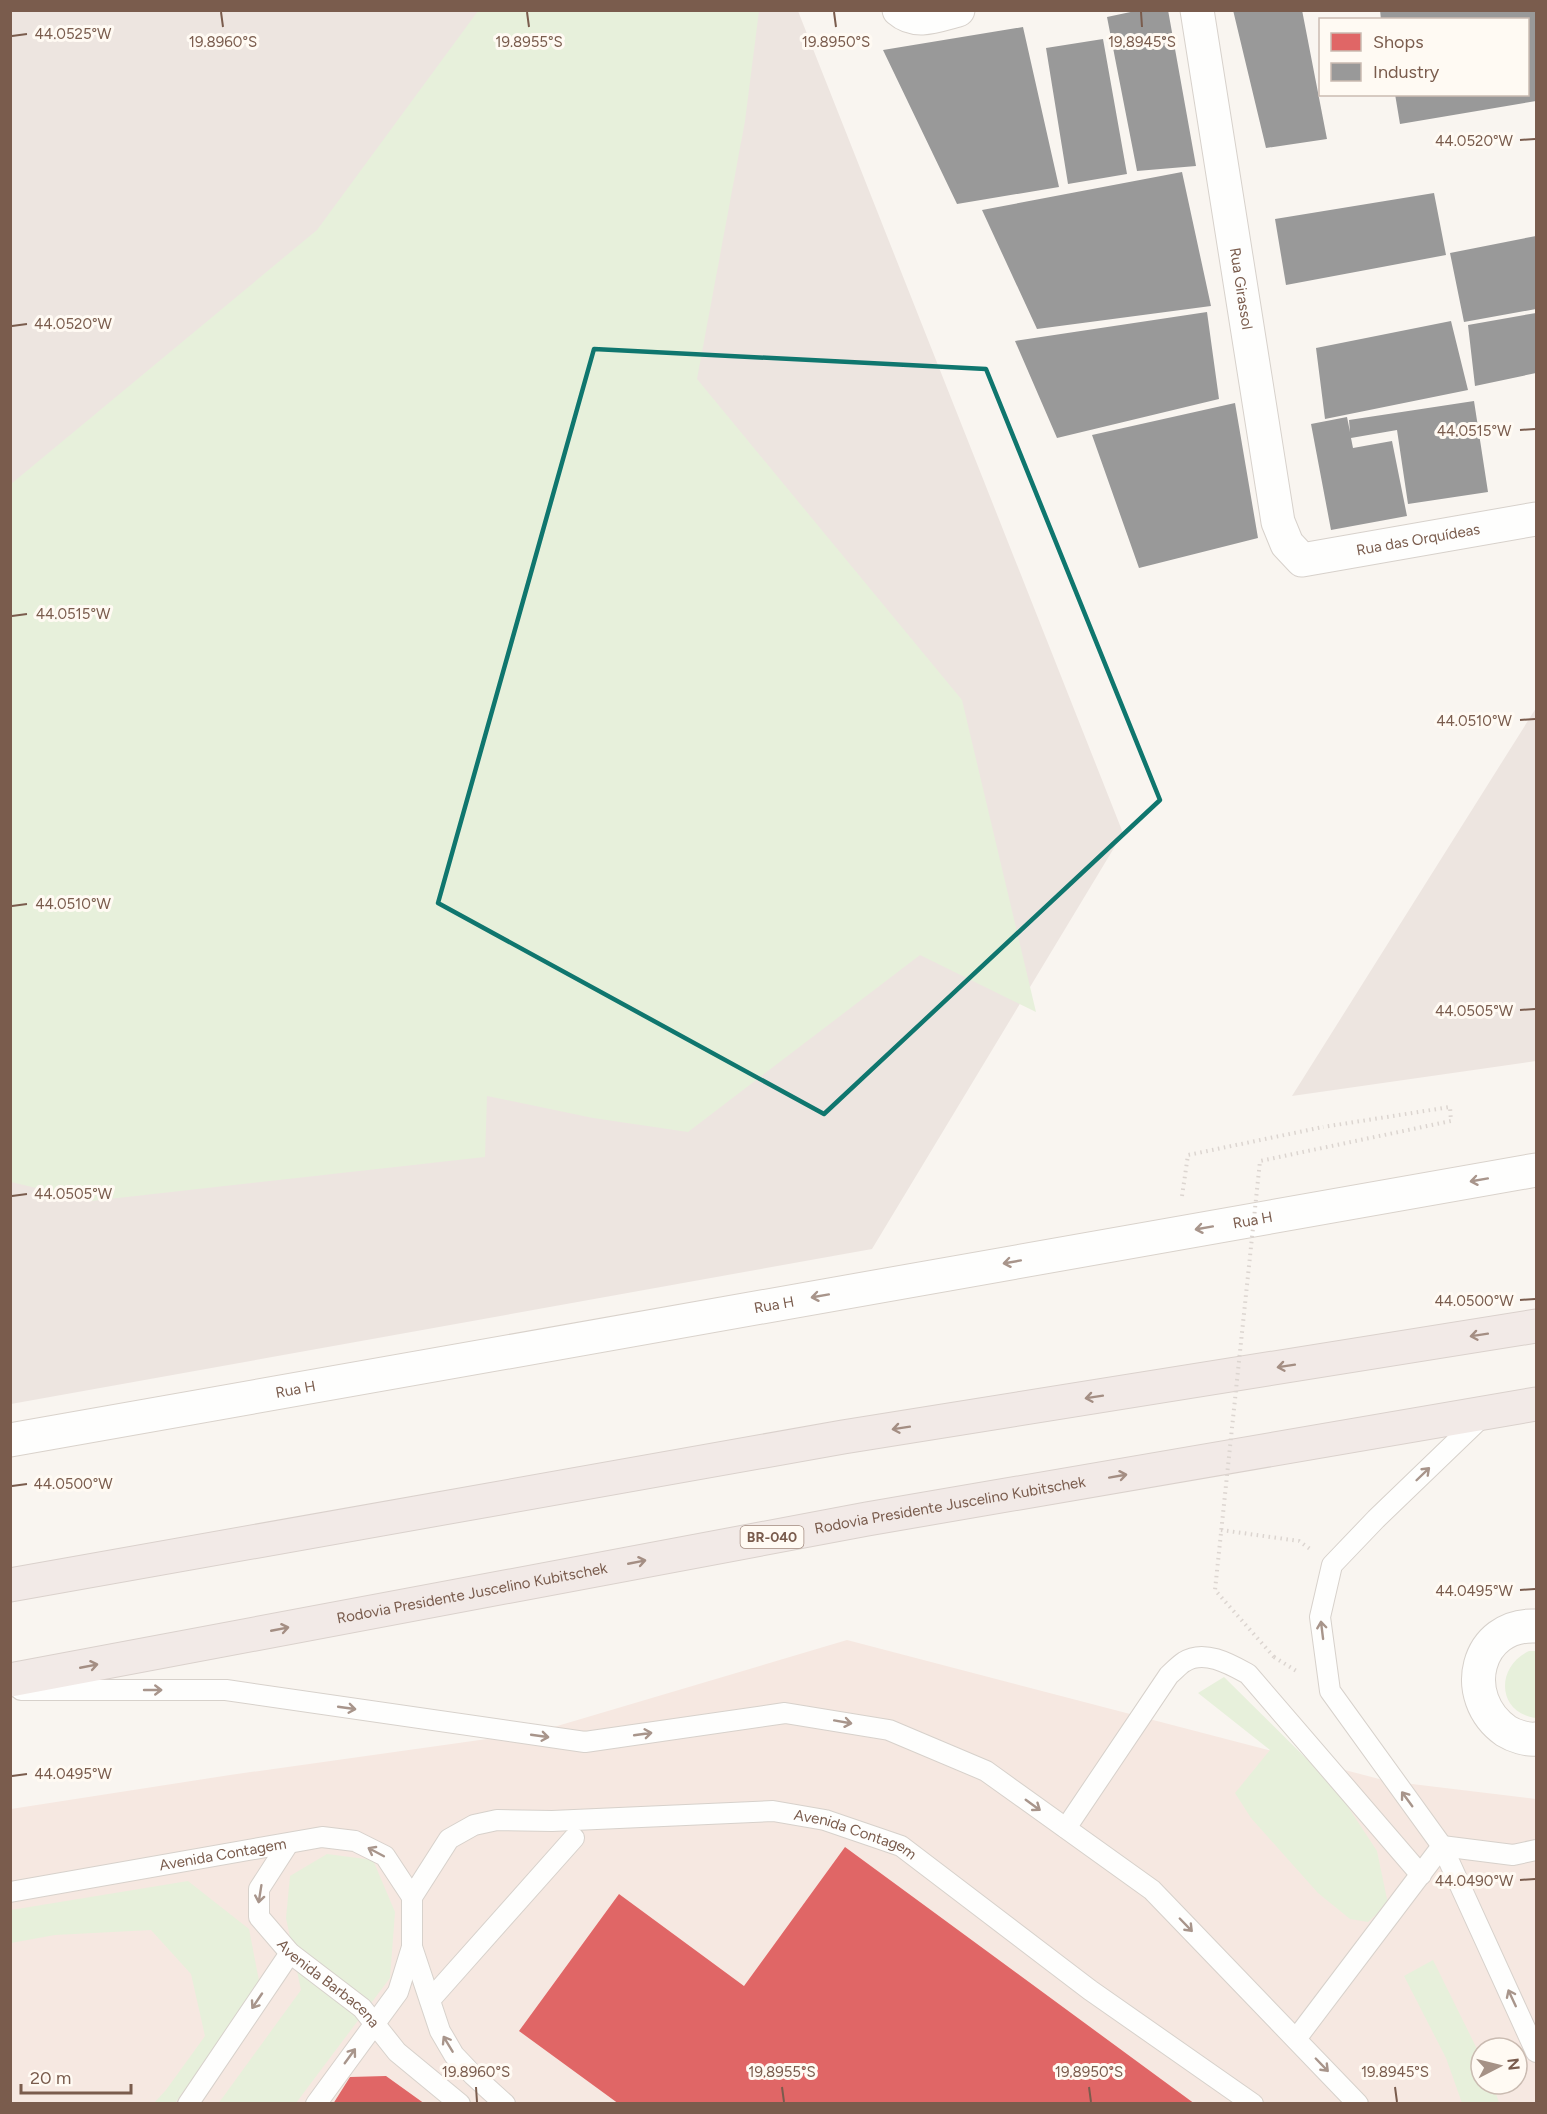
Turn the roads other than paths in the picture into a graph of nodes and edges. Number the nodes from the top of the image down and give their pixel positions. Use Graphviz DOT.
graph roads {
  1 [pos="898,10"];
  2 [pos="958,10"];
  3 [pos="1197,10"];
  4 [pos="1536,519"];
  5 [pos="1302,560"];
  6 [pos="1536,1170"];
  7 [pos="1536,1326"];
  8 [pos="1536,1404"];
  9 [pos="1486,1413"];
  10 [pos="10,1440"];
  11 [pos="10,1585"];
  12 [pos="1536,1626"];
  13 [pos="10,1680"];
  14 [pos="10,1690"];
  15 [pos="1536,1739"];
  16 [pos="1066,1828"];
  17 [pos="574,1838"];
  18 [pos="288,1844"];
  19 [pos="1442,1846"];
  20 [pos="1536,1850"];
  21 [pos="1421,1875"];
  22 [pos="10,1892"];
  23 [pos="412,1897"];
  24 [pos="412,1947"];
  25 [pos="290,1953"];
  26 [pos="430,2000"];
  27 [pos="374,2023"];
  28 [pos="1296,2039"];
  29 [pos="1536,2052"];
  30 [pos="188,2103"];
  31 [pos="316,2103"];
  32 [pos="460,2103"];
  33 [pos="504,2103"];
  34 [pos="1253,2103"];
  35 [pos="1358,2103"];
  1 -- 2 [label="main road"];
  3 -- 5 [label="main road, Rua Girassol"];
  4 -- 5 [label="main road, Rua das Orquídeas"];
  6 -- 10 [label="main road, Rua H, one-way"];
  7 -- 11 [label="highway, one-way"];
  8 -- 9 [label="highway, Rodovia Presidente Juscelino Kubitschek / BR-040"];
  13 -- 9 [label="highway, Rodovia Presidente Juscelino Kubitschek / BR-040, one-way"];
  19 -- 9 [label="lane, one-way"];
  12 -- 15 [label="main road"];
  14 -- 16 [label="lane, one-way"];
  16 -- 21 [label="lane"];
  16 -- 28 [label="lane, one-way"];
  17 -- 26 [label="lane"];
  18 -- 22 [label="lane, Avenida Contagem"];
  23 -- 18 [label="lane, Avenida Contagem, one-way"];
  18 -- 25 [label="lane, Avenida Barbacena, one-way"];
  19 -- 20 [label="lane"];
  19 -- 21 [label="lane"];
  29 -- 19 [label="lane, one-way"];
  21 -- 28 [label="lane"];
  23 -- 24 [label="lane"];
  23 -- 34 [label="lane, Avenida Contagem"];
  24 -- 26 [label="lane"];
  24 -- 27 [label="lane"];
  25 -- 27 [label="lane, Avenida Barbacena"];
  25 -- 30 [label="lane, one-way"];
  33 -- 26 [label="lane, one-way"];
  31 -- 27 [label="lane, one-way"];
  27 -- 32 [label="lane, Avenida Barbacena"];
  28 -- 35 [label="lane, one-way"];
}
